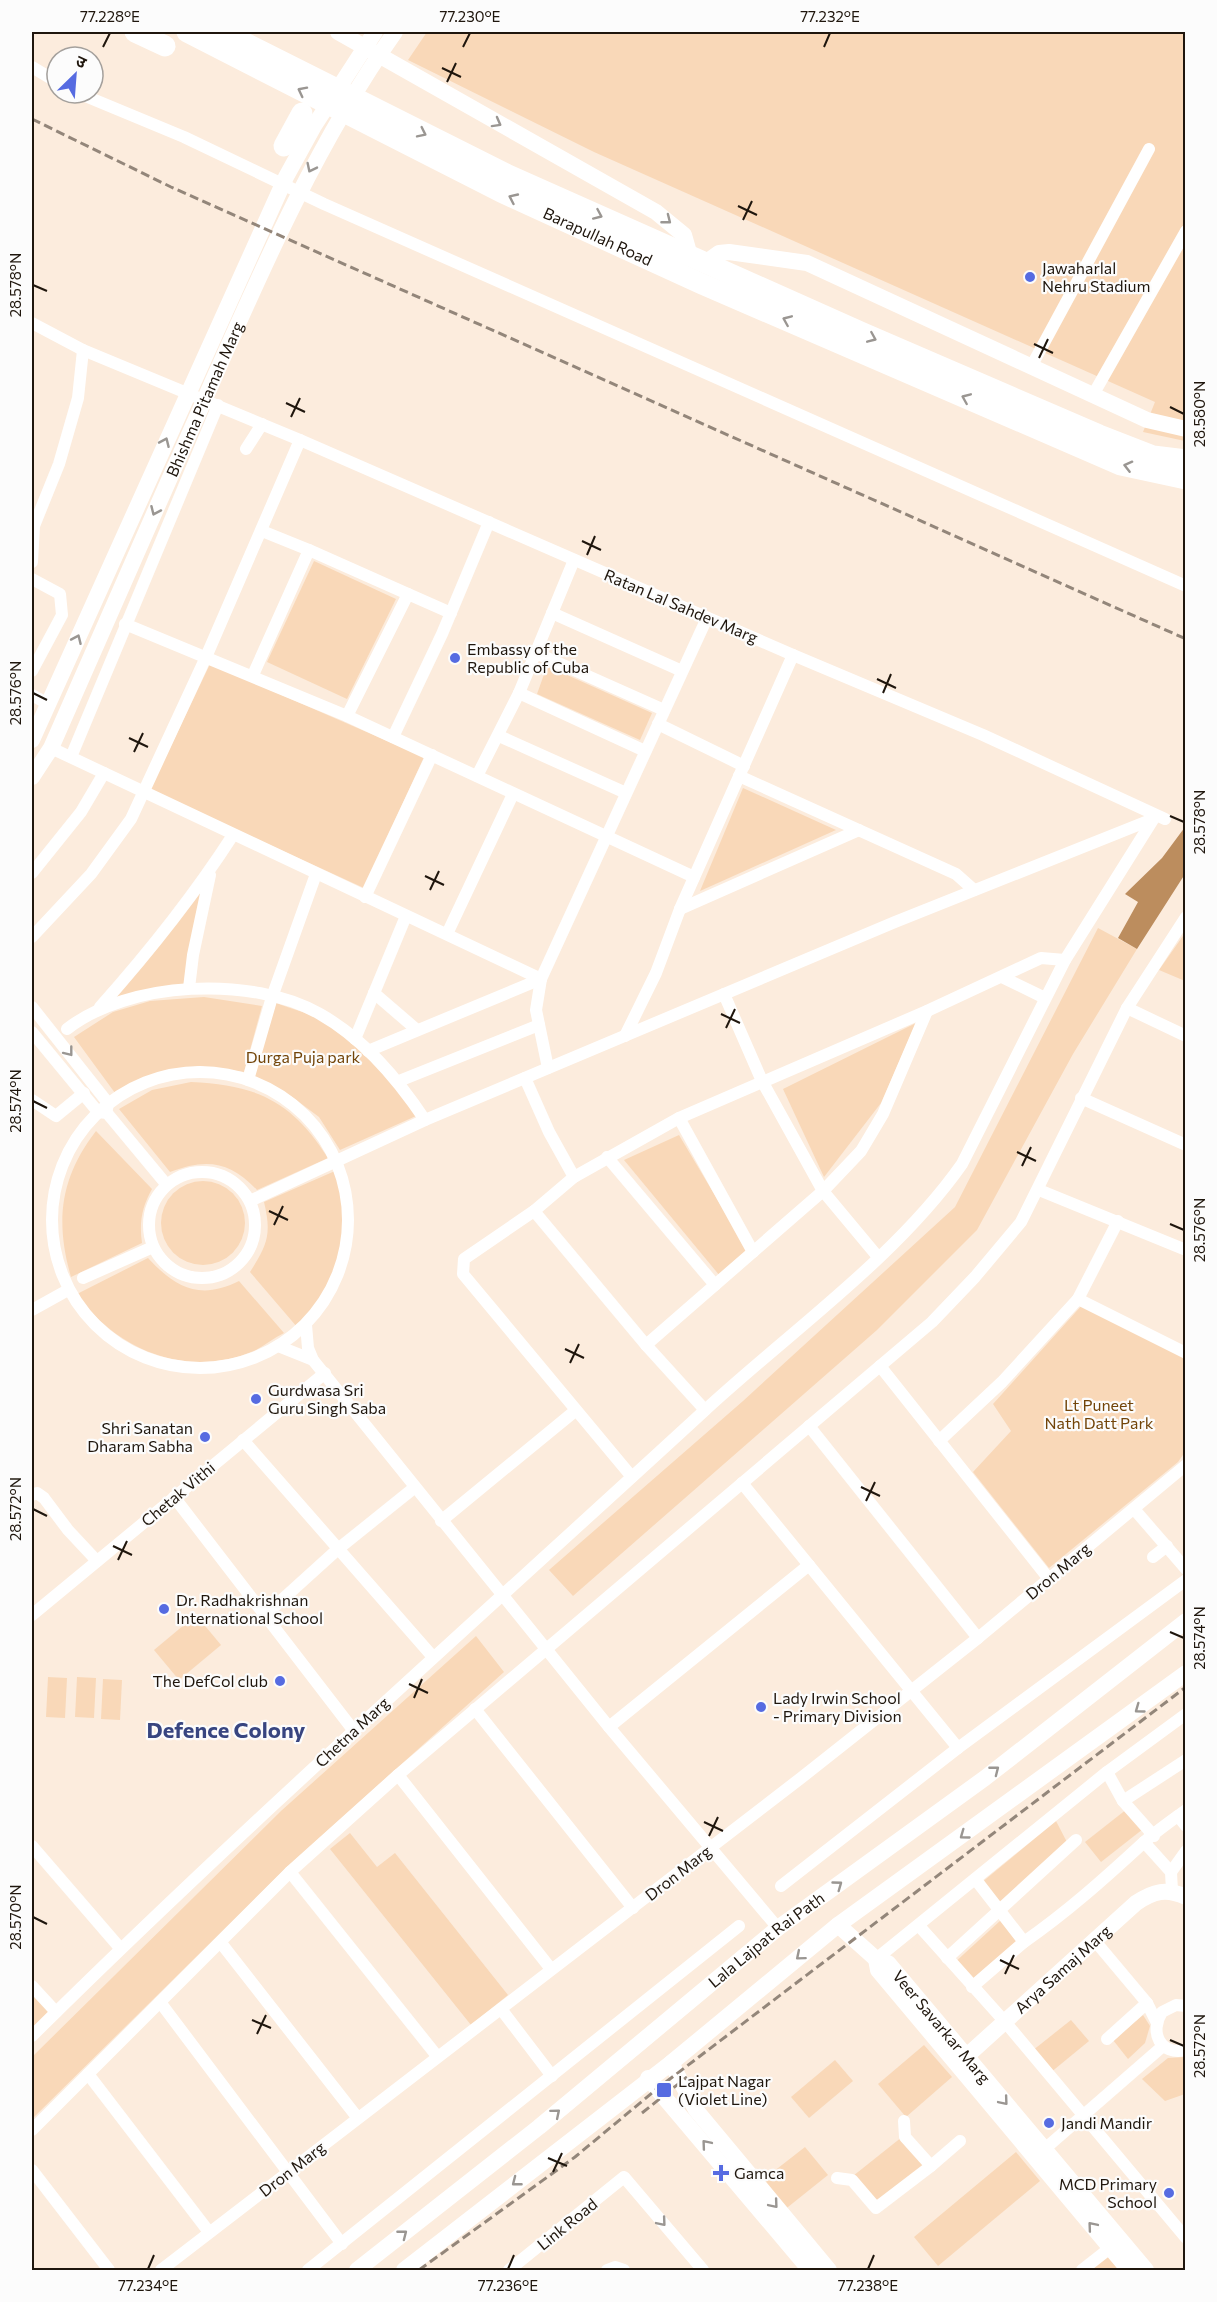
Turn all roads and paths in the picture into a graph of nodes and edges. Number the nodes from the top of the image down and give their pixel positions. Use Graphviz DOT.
graph roads {
  1 [pos="187,32"];
  2 [pos="223,32"];
  3 [pos="338,32"];
  4 [pos="375,32"];
  5 [pos="395,32"];
  6 [pos="140,33"];
  7 [pos="165,46"];
  8 [pos="105,104"];
  9 [pos="302,113"];
  10 [pos="284,146"];
  11 [pos="1149,149"];
  12 [pos="1185,231"];
  13 [pos="697,260"];
  14 [pos="32,323"];
  15 [pos="82,350"];
  16 [pos="1031,367"];
  17 [pos="1093,395"];
  18 [pos="218,405"];
  19 [pos="1023,412"];
  20 [pos="262,424"];
  21 [pos="1185,429"];
  22 [pos="300,440"];
  23 [pos="246,449"];
  24 [pos="1185,460"];
  25 [pos="1185,479"];
  26 [pos="489,522"];
  27 [pos="262,531"];
  28 [pos="309,550"];
  29 [pos="574,560"];
  30 [pos="32,562"];
  31 [pos="32,579"];
  32 [pos="1185,586"];
  33 [pos="408,594"];
  34 [pos="451,613"];
  35 [pos="552,614"];
  36 [pos="707,618"];
  37 [pos="126,624"];
  38 [pos="536,653"];
  39 [pos="793,656"];
  40 [pos="206,657"];
  41 [pos="32,670"];
  42 [pos="682,671"];
  43 [pos="253,675"];
  44 [pos="519,693"];
  45 [pos="32,695"];
  46 [pos="50,698"];
  47 [pos="664,710"];
  48 [pos="347,716"];
  49 [pos="658,724"];
  50 [pos="499,736"];
  51 [pos="393,737"];
  52 [pos="32,741"];
  53 [pos="51,748"];
  54 [pos="645,751"];
  55 [pos="432,755"];
  56 [pos="71,757"];
  57 [pos="741,771"];
  58 [pos="104,773"];
  59 [pos="477,776"];
  60 [pos="32,777"];
  61 [pos="144,792"];
  62 [pos="627,793"];
  63 [pos="513,794"];
  64 [pos="1157,819"];
  65 [pos="859,830"];
  66 [pos="233,835"];
  67 [pos="606,837"];
  68 [pos="212,868"];
  69 [pos="32,873"];
  70 [pos="316,874"];
  71 [pos="694,877"];
  72 [pos="974,890"];
  73 [pos="365,897"];
  74 [pos="680,909"];
  75 [pos="406,916"];
  76 [pos="1185,917"];
  77 [pos="447,934"];
  78 [pos="32,937"];
  79 [pos="1065,960"];
  80 [pos="1002,976"];
  81 [pos="541,979"];
  82 [pos="189,988"];
  83 [pos="374,993"];
  84 [pos="724,994"];
  85 [pos="272,997"];
  86 [pos="1046,998"];
  87 [pos="32,1007"];
  88 [pos="1126,1008"];
  89 [pos="99,1009"];
  90 [pos="927,1011"];
  91 [pos="539,1025"];
  92 [pos="67,1029"];
  93 [pos="417,1030"];
  94 [pos="32,1032"];
  95 [pos="625,1036"];
  96 [pos="1185,1036"];
  97 [pos="355,1039"];
  98 [pos="368,1050"];
  99 [pos="548,1068"];
  100 [pos="525,1078"];
  101 [pos="248,1080"];
  102 [pos="399,1081"];
  103 [pos="762,1081"];
  104 [pos="84,1093"];
  105 [pos="1081,1098"];
  106 [pos="33,1106"];
  107 [pos="104,1109"];
  108 [pos="679,1119"];
  109 [pos="425,1120"];
  110 [pos="1185,1145"];
  111 [pos="607,1157"];
  112 [pos="336,1161"];
  113 [pos="574,1177"];
  114 [pos="166,1184"];
  115 [pos="1039,1190"];
  116 [pos="823,1191"];
  117 [pos="250,1202"];
  118 [pos="534,1210"];
  119 [pos="1118,1221"];
  120 [pos="153,1247"];
  121 [pos="1185,1250"];
  122 [pos="753,1252"];
  123 [pos="878,1257"];
  124 [pos="83,1278"];
  125 [pos="715,1285"];
  126 [pos="68,1290"];
  127 [pos="1078,1299"];
  128 [pos="32,1310"];
  129 [pos="306,1325"];
  130 [pos="646,1345"];
  131 [pos="278,1346"];
  132 [pos="1185,1353"];
  133 [pos="313,1360"];
  134 [pos="880,1366"];
  135 [pos="325,1373"];
  136 [pos="705,1410"];
  137 [pos="575,1411"];
  138 [pos="809,1426"];
  139 [pos="243,1440"];
  140 [pos="939,1441"];
  141 [pos="1185,1468"];
  142 [pos="632,1477"];
  143 [pos="742,1483"];
  144 [pos="414,1488"];
  145 [pos="32,1495"];
  146 [pos="174,1497"];
  147 [pos="1134,1509"];
  148 [pos="441,1521"];
  149 [pos="1167,1546"];
  150 [pos="338,1549"];
  151 [pos="1153,1557"];
  152 [pos="97,1561"];
  153 [pos="809,1565"];
  154 [pos="1185,1569"];
  155 [pos="1049,1579"];
  156 [pos="1185,1580"];
  157 [pos="503,1596"];
  158 [pos="32,1615"];
  159 [pos="264,1616"];
  160 [pos="1185,1621"];
  161 [pos="978,1638"];
  162 [pos="545,1648"];
  163 [pos="433,1657"];
  164 [pos="1185,1673"];
  165 [pos="910,1692"];
  166 [pos="475,1709"];
  167 [pos="1184,1717"];
  168 [pos="609,1726"];
  169 [pos="354,1731"];
  170 [pos="958,1748"];
  171 [pos="1185,1760"];
  172 [pos="1107,1772"];
  173 [pos="398,1774"];
  174 [pos="1123,1801"];
  175 [pos="1183,1817"];
  176 [pos="1149,1839"];
  177 [pos="1076,1840"];
  178 [pos="32,1847"];
  179 [pos="710,1848"];
  180 [pos="1185,1851"];
  181 [pos="290,1872"];
  182 [pos="1171,1872"];
  183 [pos="976,1880"];
  184 [pos="781,1886"];
  185 [pos="1174,1893"];
  186 [pos="633,1908"];
  187 [pos="1000,1911"];
  188 [pos="838,1925"];
  189 [pos="739,1926"];
  190 [pos="920,1927"];
  191 [pos="778,1928"];
  192 [pos="1095,1941"];
  193 [pos="221,1942"];
  194 [pos="1024,1942"];
  195 [pos="120,1948"];
  196 [pos="947,1958"];
  197 [pos="876,1959"];
  198 [pos="551,1969"];
  199 [pos="32,1986"];
  200 [pos="972,1987"];
  201 [pos="159,2002"];
  202 [pos="1147,2003"];
  203 [pos="1185,2006"];
  204 [pos="501,2009"];
  205 [pos="56,2012"];
  206 [pos="1156,2020"];
  207 [pos="1006,2023"];
  208 [pos="32,2036"];
  209 [pos="1107,2038"];
  210 [pos="1163,2046"];
  211 [pos="1185,2050"];
  212 [pos="437,2056"];
  213 [pos="962,2060"];
  214 [pos="671,2063"];
  215 [pos="88,2074"];
  216 [pos="552,2076"];
  217 [pos="648,2078"];
  218 [pos="691,2115"];
  219 [pos="1082,2115"];
  220 [pos="357,2117"];
  221 [pos="904,2121"];
  222 [pos="32,2130"];
  223 [pos="960,2141"];
  224 [pos="1040,2153"];
  225 [pos="931,2166"];
  226 [pos="32,2170"];
  227 [pos="287,2173"];
  228 [pos="837,2178"];
  229 [pos="209,2232"];
  230 [pos="1185,2238"];
  231 [pos="342,2244"];
  232 [pos="1110,2248"];
  233 [pos="109,2271"];
  234 [pos="161,2271"];
  235 [pos="308,2271"];
  236 [pos="357,2271"];
  237 [pos="404,2271"];
  238 [pos="509,2271"];
  239 [pos="607,2271"];
  240 [pos="624,2271"];
  241 [pos="703,2271"];
  242 [pos="810,2271"];
  243 [pos="829,2271"];
  244 [pos="1082,2271"];
  245 [pos="1129,2271"];
  246 [pos="1146,2271"];
  19 -- 1 [label="highway, Barapullah Road, one-way"];
  2 -- 13 [label="highway, Barapullah Road, one-way"];
  3 -- 13 [label="main road, one-way"];
  46 -- 4 [label="main road, Bhishma Pitamah Marg, one-way"];
  5 -- 53 [label="main road, Bhishma Pitamah Marg, one-way"];
  6 -- 7 [label="highway"];
  8 -- 32 [label="street"];
  9 -- 10 [label="highway"];
  11 -- 16 [label="street"];
  12 -- 17 [label="street"];
  13 -- 16 [label="main road"];
  13 -- 19 [label="highway, Barapullah Road, one-way"];
  14 -- 15 [label="street, Ratan Lal Sahdev Marg"];
  15 -- 18 [label="street, Ratan Lal Sahdev Marg"];
  15 -- 30 [label="street"];
  16 -- 17 [label="main road"];
  17 -- 21 [label="main road"];
  18 -- 20 [label="street, Ratan Lal Sahdev Marg"];
  18 -- 37 [label="street"];
  19 -- 24 [label="highway"];
  25 -- 19 [label="highway, one-way"];
  20 -- 22 [label="street, Ratan Lal Sahdev Marg"];
  20 -- 23 [label="street"];
  22 -- 26 [label="street, Ratan Lal Sahdev Marg"];
  22 -- 27 [label="street"];
  26 -- 29 [label="street, Ratan Lal Sahdev Marg"];
  26 -- 34 [label="street"];
  27 -- 28 [label="street"];
  27 -- 40 [label="street"];
  28 -- 33 [label="street"];
  28 -- 43 [label="street"];
  29 -- 35 [label="street"];
  29 -- 36 [label="street, Ratan Lal Sahdev Marg"];
  31 -- 41 [label="street"];
  33 -- 34 [label="street"];
  33 -- 48 [label="street"];
  34 -- 51 [label="street"];
  35 -- 38 [label="street"];
  35 -- 42 [label="street"];
  36 -- 39 [label="street, Ratan Lal Sahdev Marg"];
  36 -- 42 [label="street"];
  37 -- 40 [label="street"];
  37 -- 56 [label="street"];
  38 -- 44 [label="street"];
  38 -- 47 [label="street"];
  39 -- 57 [label="street"];
  39 -- 64 [label="street, Ratan Lal Sahdev Marg"];
  40 -- 43 [label="street"];
  40 -- 61 [label="street"];
  42 -- 47 [label="street"];
  43 -- 48 [label="street"];
  44 -- 50 [label="street"];
  44 -- 54 [label="street"];
  45 -- 46 [label="street"];
  46 -- 52 [label="main road, Bhishma Pitamah Marg"];
  47 -- 49 [label="street"];
  48 -- 51 [label="street"];
  49 -- 54 [label="street"];
  49 -- 57 [label="street"];
  50 -- 59 [label="street"];
  50 -- 62 [label="street"];
  51 -- 55 [label="street"];
  53 -- 56 [label="street"];
  53 -- 60 [label="main road, Bhishma Pitamah Marg"];
  54 -- 62 [label="street"];
  55 -- 59 [label="street"];
  55 -- 73 [label="street"];
  56 -- 58 [label="street"];
  57 -- 65 [label="street"];
  57 -- 71 [label="street"];
  58 -- 61 [label="street"];
  58 -- 69 [label="street"];
  59 -- 63 [label="street"];
  61 -- 66 [label="street"];
  61 -- 78 [label="street"];
  62 -- 67 [label="street"];
  63 -- 67 [label="street"];
  63 -- 77 [label="street"];
  64 -- 72 [label="street"];
  64 -- 79 [label="street, Chetna Marg"];
  65 -- 72 [label="street"];
  65 -- 74 [label="street"];
  66 -- 68 [label="street"];
  66 -- 70 [label="street"];
  67 -- 71 [label="street"];
  67 -- 81 [label="street"];
  68 -- 82 [label="street"];
  68 -- 89 [label="street"];
  70 -- 73 [label="street"];
  70 -- 85 [label="street"];
  71 -- 74 [label="street"];
  72 -- 84 [label="street"];
  73 -- 75 [label="street"];
  74 -- 95 [label="street"];
  75 -- 77 [label="street"];
  75 -- 83 [label="street"];
  76 -- 88 [label="street"];
  77 -- 81 [label="street"];
  79 -- 80 [label="street"];
  79 -- 86 [label="street, Chetna Marg"];
  80 -- 86 [label="street"];
  80 -- 90 [label="street"];
  81 -- 91 [label="street"];
  81 -- 93 [label="street"];
  82 -- 85 [label="street"];
  82 -- 89 [label="street"];
  83 -- 93 [label="street"];
  83 -- 97 [label="street"];
  84 -- 95 [label="street"];
  84 -- 103 [label="street"];
  85 -- 97 [label="street"];
  85 -- 101 [label="street"];
  86 -- 123 [label="street, Chetna Marg"];
  87 -- 107 [label="street, one-way"];
  88 -- 96 [label="street"];
  88 -- 105 [label="street"];
  89 -- 92 [label="street"];
  90 -- 103 [label="street"];
  90 -- 116 [label="street"];
  91 -- 99 [label="street"];
  91 -- 102 [label="street"];
  93 -- 98 [label="street"];
  94 -- 104 [label="street"];
  95 -- 99 [label="street"];
  97 -- 98 [label="street"];
  98 -- 102 [label="street"];
  99 -- 100 [label="street"];
  100 -- 109 [label="street"];
  100 -- 113 [label="street"];
  101 -- 107 [label="street"];
  101 -- 112 [label="street"];
  102 -- 109 [label="street"];
  103 -- 108 [label="street"];
  103 -- 116 [label="street"];
  104 -- 106 [label="street"];
  104 -- 107 [label="street"];
  105 -- 110 [label="street"];
  105 -- 115 [label="street"];
  107 -- 114 [label="street"];
  107 -- 126 [label="street"];
  108 -- 111 [label="street"];
  108 -- 122 [label="street"];
  109 -- 112 [label="street"];
  111 -- 113 [label="street"];
  111 -- 125 [label="street"];
  112 -- 117 [label="street"];
  112 -- 129 [label="street"];
  113 -- 118 [label="street"];
  114 -- 117 [label="street"];
  114 -- 120 [label="street"];
  115 -- 119 [label="street"];
  115 -- 134 [label="street"];
  116 -- 122 [label="street"];
  116 -- 123 [label="street"];
  117 -- 120 [label="street"];
  118 -- 130 [label="street"];
  118 -- 137 [label="street"];
  119 -- 121 [label="street"];
  119 -- 127 [label="street"];
  120 -- 124 [label="street"];
  122 -- 125 [label="street"];
  123 -- 136 [label="street, Chetna Marg"];
  125 -- 130 [label="street"];
  126 -- 128 [label="street"];
  126 -- 131 [label="street"];
  127 -- 132 [label="street"];
  127 -- 140 [label="street"];
  129 -- 131 [label="street"];
  129 -- 133 [label="street"];
  130 -- 136 [label="street"];
  131 -- 133 [label="street"];
  133 -- 135 [label="street"];
  134 -- 138 [label="street"];
  134 -- 140 [label="street"];
  135 -- 139 [label="street, Chetak Vithi"];
  135 -- 144 [label="street"];
  136 -- 142 [label="street, Chetna Marg"];
  137 -- 142 [label="street"];
  137 -- 148 [label="street"];
  138 -- 143 [label="street"];
  138 -- 161 [label="street"];
  139 -- 146 [label="street, Chetak Vithi"];
  139 -- 150 [label="street"];
  140 -- 155 [label="street"];
  141 -- 147 [label="street, Dron Marg"];
  142 -- 157 [label="street, Chetna Marg"];
  143 -- 153 [label="street"];
  143 -- 162 [label="street"];
  144 -- 148 [label="street"];
  144 -- 150 [label="street"];
  145 -- 152 [label="street"];
  146 -- 152 [label="street, Chetak Vithi"];
  146 -- 159 [label="street"];
  147 -- 149 [label="street"];
  147 -- 155 [label="street, Dron Marg"];
  148 -- 157 [label="street"];
  149 -- 151 [label="street"];
  149 -- 154 [label="street"];
  150 -- 159 [label="street"];
  150 -- 163 [label="street"];
  152 -- 158 [label="street, Chetak Vithi"];
  153 -- 165 [label="street"];
  153 -- 168 [label="street"];
  155 -- 161 [label="street, Dron Marg"];
  156 -- 170 [label="street"];
  157 -- 162 [label="street"];
  157 -- 163 [label="street, Chetna Marg"];
  159 -- 169 [label="street"];
  191 -- 160 [label="main road, Lala Lajpat Rai Path, one-way"];
  161 -- 165 [label="street, Dron Marg"];
  162 -- 166 [label="street"];
  162 -- 168 [label="street"];
  163 -- 169 [label="street, Chetna Marg"];
  164 -- 188 [label="main road, Lala Lajpat Rai Path, one-way"];
  165 -- 170 [label="street"];
  165 -- 179 [label="street, Dron Marg"];
  166 -- 173 [label="street"];
  166 -- 186 [label="street"];
  167 -- 172 [label="street"];
  168 -- 179 [label="street"];
  169 -- 195 [label="street, Chetna Marg"];
  170 -- 184 [label="street"];
  171 -- 174 [label="street"];
  172 -- 174 [label="street"];
  172 -- 183 [label="street"];
  173 -- 181 [label="street"];
  173 -- 198 [label="street"];
  174 -- 176 [label="street"];
  175 -- 176 [label="street"];
  176 -- 182 [label="street"];
  176 -- 194 [label="street"];
  177 -- 187 [label="street"];
  178 -- 195 [label="street"];
  179 -- 186 [label="street, Dron Marg"];
  179 -- 191 [label="street"];
  180 -- 182 [label="street"];
  181 -- 193 [label="street"];
  181 -- 212 [label="street"];
  182 -- 185 [label="street"];
  183 -- 187 [label="street"];
  183 -- 190 [label="street"];
  185 -- 192 [label="main road, Arya Samaj Marg"];
  186 -- 198 [label="street, Dron Marg"];
  187 -- 194 [label="street"];
  187 -- 196 [label="street"];
  188 -- 197 [label="main road, Veer Savarkar Marg"];
  188 -- 214 [label="main road, Lala Lajpat Rai Path, one-way"];
  189 -- 216 [label="street"];
  190 -- 196 [label="street"];
  190 -- 197 [label="street"];
  236 -- 191 [label="main road, Lala Lajpat Rai Path, one-way"];
  192 -- 202 [label="street"];
  192 -- 207 [label="main road, Arya Samaj Marg"];
  193 -- 201 [label="street"];
  193 -- 220 [label="street"];
  194 -- 200 [label="street"];
  195 -- 205 [label="street, Chetna Marg"];
  196 -- 200 [label="street"];
  197 -- 213 [label="main road, Veer Savarkar Marg"];
  198 -- 204 [label="street, Dron Marg"];
  199 -- 205 [label="street"];
  200 -- 207 [label="street"];
  201 -- 215 [label="street"];
  201 -- 227 [label="street"];
  202 -- 206 [label="street"];
  202 -- 209 [label="street"];
  203 -- 206 [label="street"];
  204 -- 212 [label="street, Dron Marg"];
  204 -- 216 [label="street"];
  205 -- 208 [label="street, Chetna Marg"];
  206 -- 210 [label="street"];
  207 -- 213 [label="main road, Arya Samaj Marg"];
  207 -- 219 [label="street"];
  210 -- 211 [label="street"];
  210 -- 219 [label="street"];
  212 -- 220 [label="street, Dron Marg"];
  213 -- 224 [label="main road, Veer Savarkar Marg"];
  214 -- 217 [label="main road, Lala Lajpat Rai Path"];
  214 -- 218 [label="main road"];
  215 -- 222 [label="street"];
  215 -- 229 [label="street"];
  216 -- 231 [label="street"];
  217 -- 218 [label="main road"];
  217 -- 237 [label="main road, Lala Lajpat Rai Path, one-way"];
  242 -- 218 [label="main road, one-way"];
  218 -- 243 [label="main road, one-way"];
  219 -- 224 [label="street"];
  219 -- 230 [label="street"];
  220 -- 227 [label="street, Dron Marg"];
  221 -- 225 [label="street"];
  223 -- 225 [label="street"];
  232 -- 224 [label="main road, Veer Savarkar Marg, one-way"];
  224 -- 246 [label="main road, Veer Savarkar Marg"];
  225 -- 228 [label="street"];
  226 -- 233 [label="street"];
  227 -- 229 [label="street, Dron Marg"];
  227 -- 231 [label="street"];
  229 -- 234 [label="street, Dron Marg"];
  231 -- 235 [label="street"];
  232 -- 244 [label="street"];
  232 -- 245 [label="main road, Veer Savarkar Marg"];
  238 -- 241 [label="street, Link Road, one-way"];
  239 -- 240 [label="street"];
}
